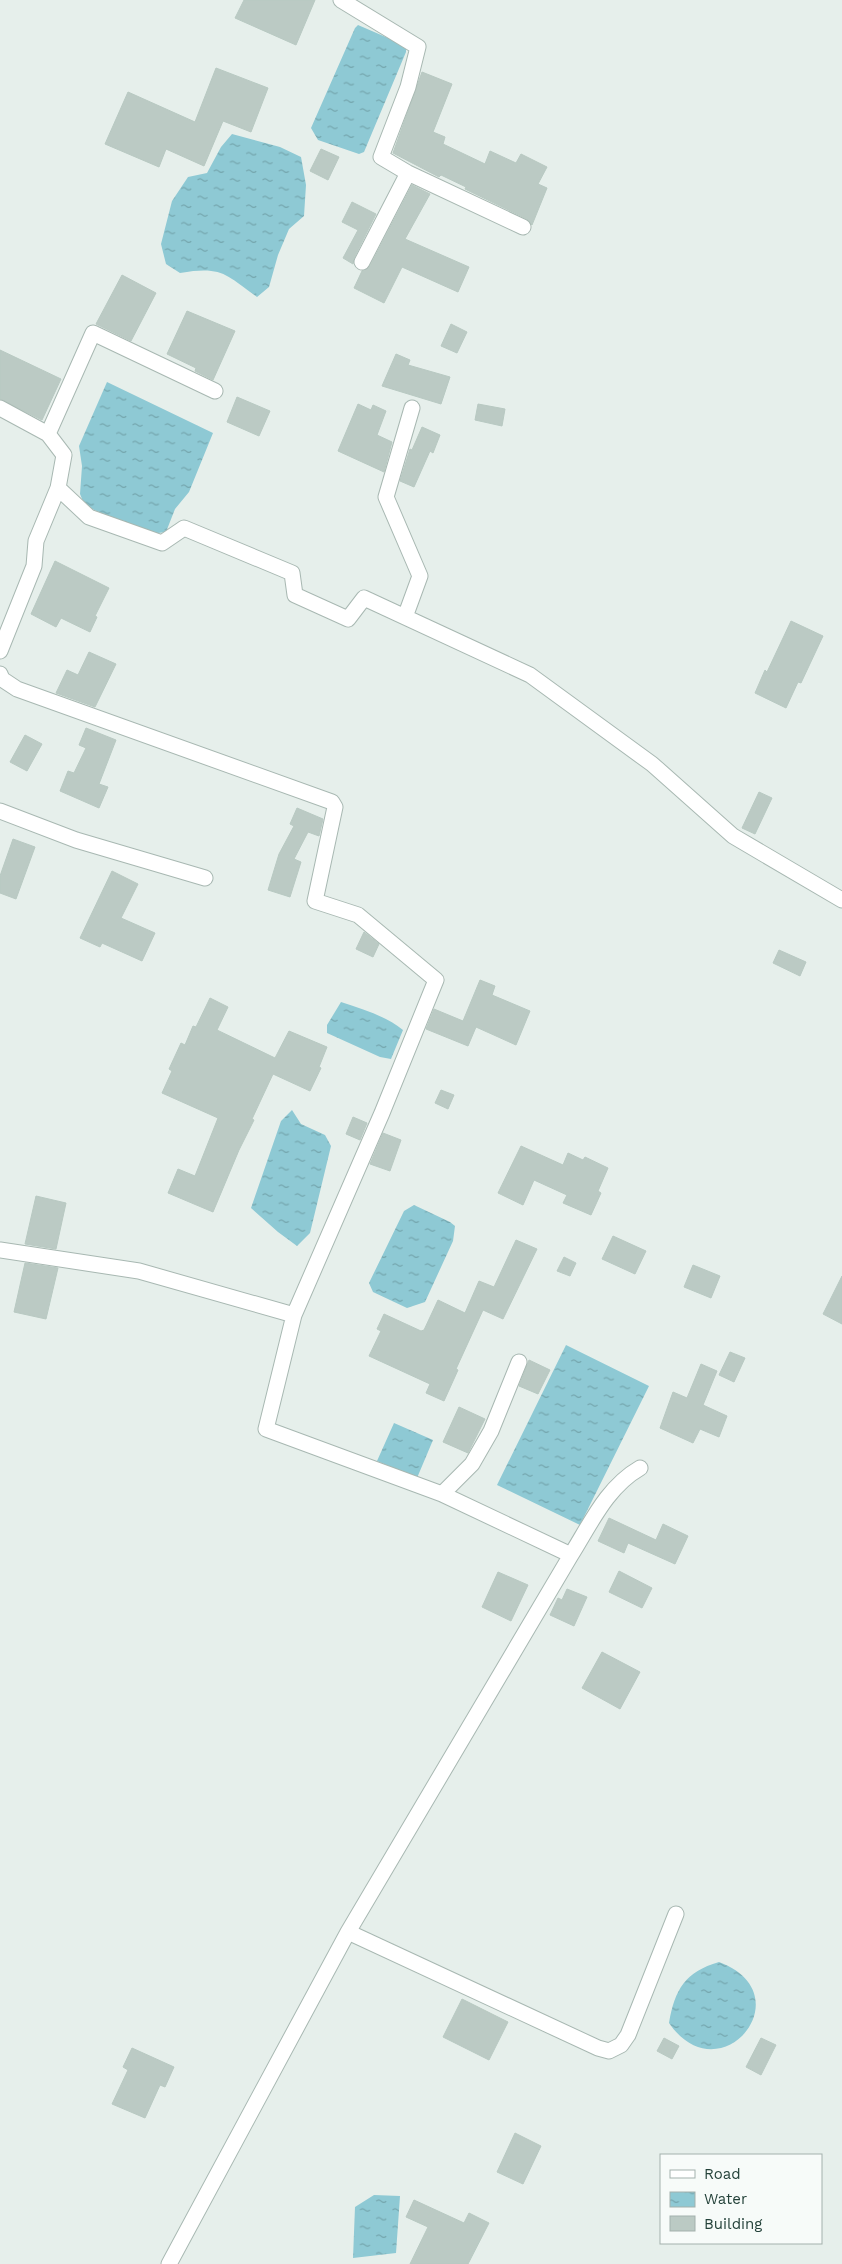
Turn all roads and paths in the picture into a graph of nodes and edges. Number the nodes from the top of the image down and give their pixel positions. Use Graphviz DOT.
graph roads {
  1 [pos="341,0"];
  2 [pos="408,173"];
  3 [pos="523,227"];
  4 [pos="362,262"];
  5 [pos="215,391"];
  6 [pos="0,408"];
  7 [pos="412,408"];
  8 [pos="48,434"];
  9 [pos="58,488"];
  10 [pos="405,617"];
  11 [pos="0,651"];
  12 [pos="0,674"];
  13 [pos="0,811"];
  14 [pos="205,878"];
  15 [pos="842,900"];
  16 [pos="0,1250"];
  17 [pos="294,1315"];
  18 [pos="519,1362"];
  19 [pos="640,1468"];
  20 [pos="442,1494"];
  21 [pos="571,1555"];
  22 [pos="676,1914"];
  23 [pos="348,1932"];
  24 [pos="169,2264"];
  1 -- 2 [label="street"];
  2 -- 3 [label="street"];
  2 -- 4 [label="street"];
  5 -- 8 [label="street"];
  6 -- 8 [label="street"];
  7 -- 10 [label="street"];
  8 -- 9 [label="street"];
  9 -- 10 [label="street"];
  9 -- 11 [label="street"];
  10 -- 15 [label="street"];
  12 -- 17 [label="street"];
  13 -- 14 [label="street"];
  16 -- 17 [label="street"];
  17 -- 20 [label="street"];
  18 -- 20 [label="street"];
  19 -- 21 [label="street"];
  20 -- 21 [label="street"];
  21 -- 23 [label="street"];
  22 -- 23 [label="street"];
  23 -- 24 [label="street"];
}
